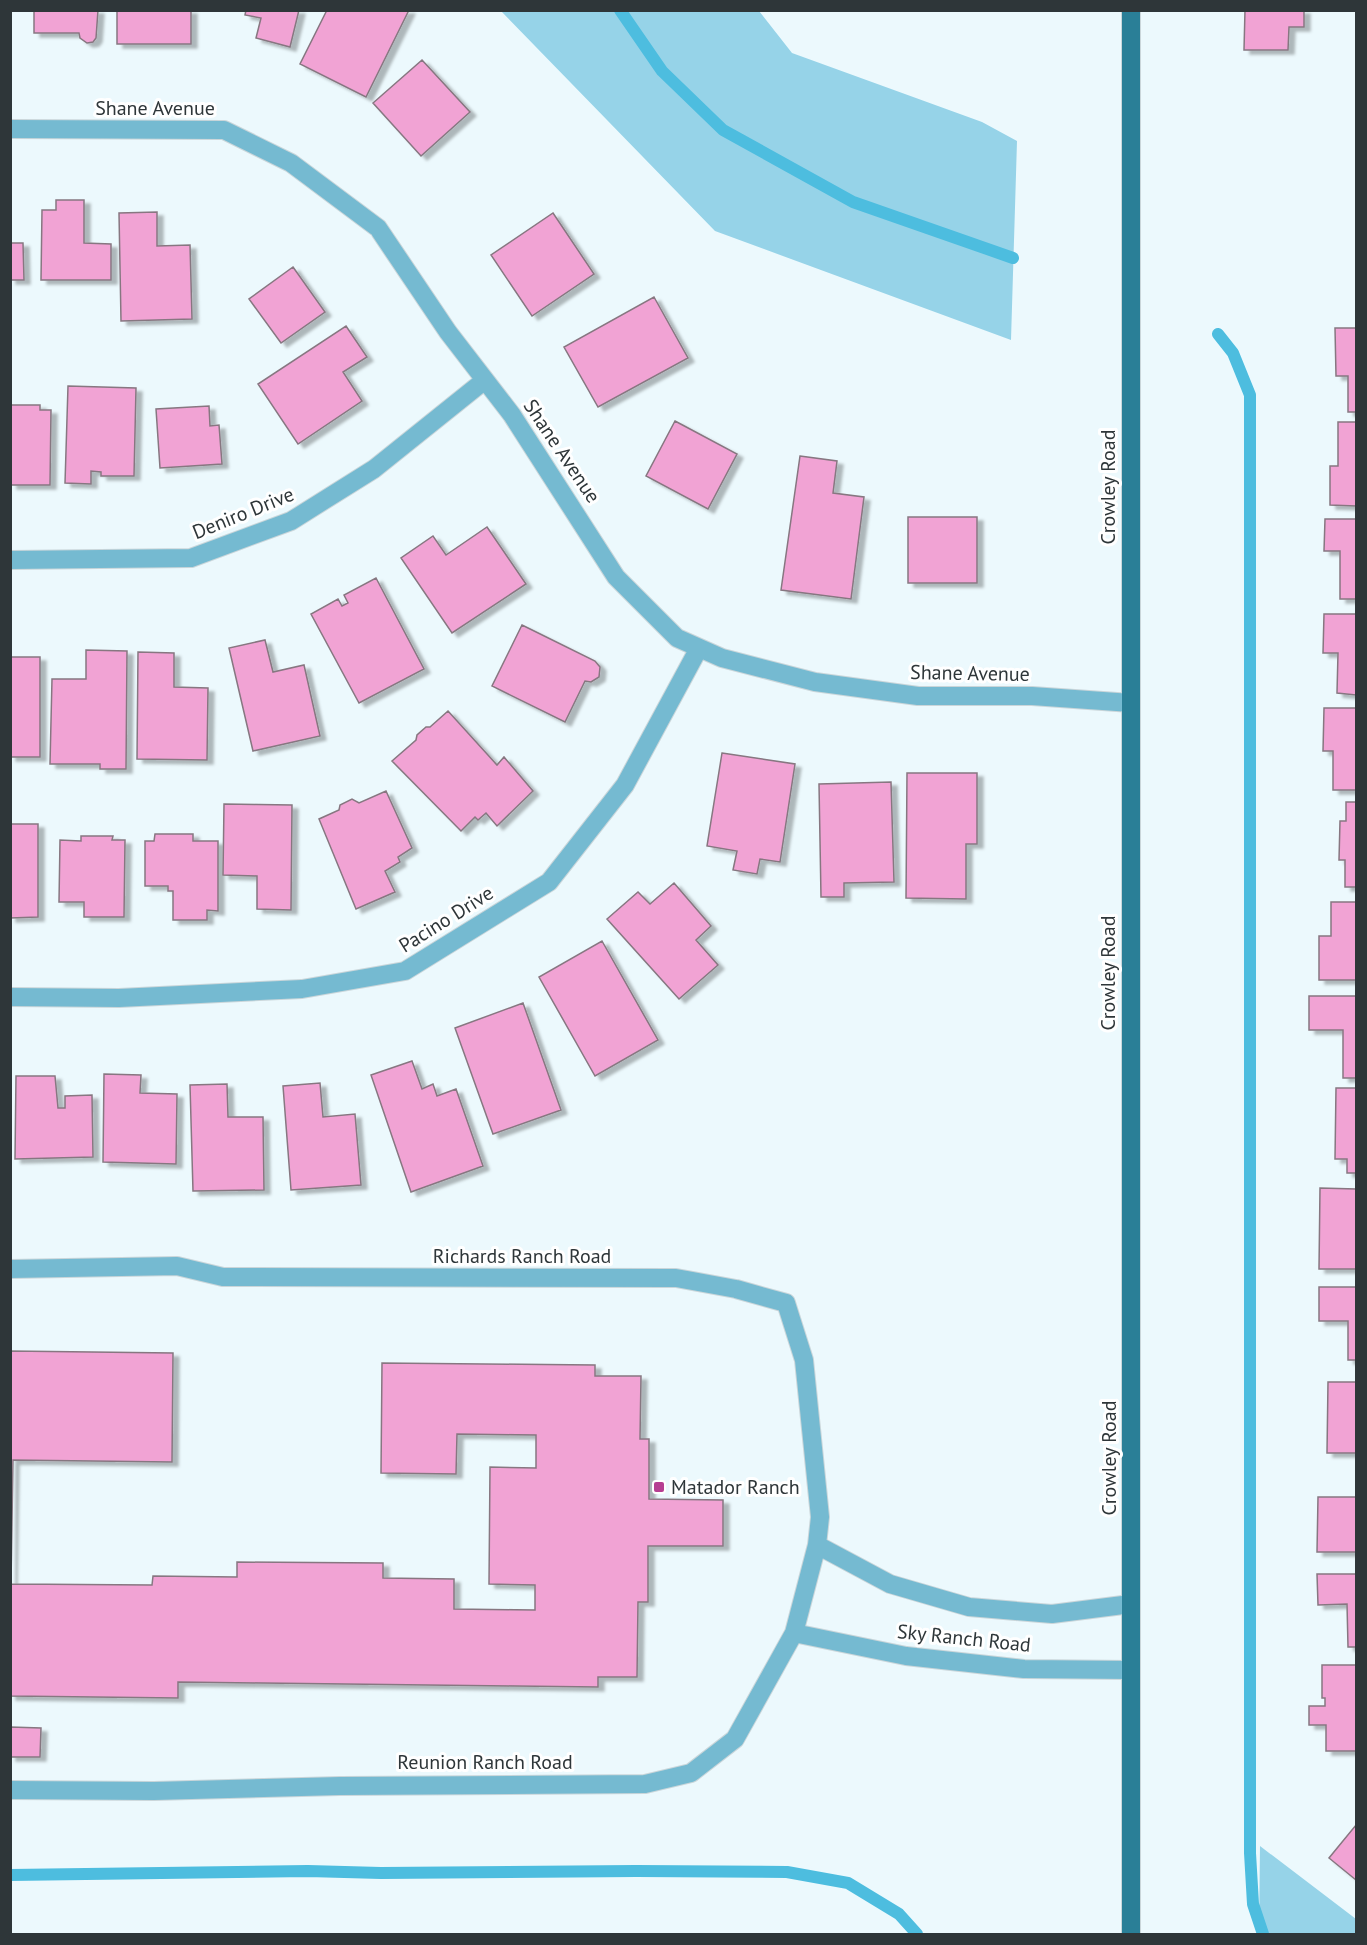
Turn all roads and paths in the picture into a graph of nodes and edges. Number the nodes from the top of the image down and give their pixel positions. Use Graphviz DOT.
graph roads {
  1 [pos="1131,10"];
  2 [pos="10,129"];
  3 [pos="485,380"];
  4 [pos="10,560"];
  5 [pos="699,648"];
  6 [pos="1131,703"];
  7 [pos="10,997"];
  8 [pos="10,1269"];
  9 [pos="817,1545"];
  10 [pos="1131,1604"];
  11 [pos="794,1633"];
  12 [pos="1131,1670"];
  13 [pos="10,1790"];
  14 [pos="1131,1935"];
  1 -- 6 [label="main road, Crowley Road"];
  2 -- 3 [label="street, Shane Avenue"];
  3 -- 4 [label="street, Deniro Drive"];
  3 -- 5 [label="street, Shane Avenue"];
  5 -- 6 [label="street, Shane Avenue"];
  5 -- 7 [label="street, Pacino Drive"];
  6 -- 10 [label="main road, Crowley Road"];
  8 -- 9 [label="street, Richards Ranch Road"];
  9 -- 10 [label="street, Sky Ranch Road"];
  9 -- 11 [label="street, Reunion Ranch Road"];
  10 -- 12 [label="main road, Crowley Road"];
  11 -- 12 [label="street, Sky Ranch Road"];
  11 -- 13 [label="street, Reunion Ranch Road"];
  12 -- 14 [label="main road, Crowley Road"];
}
